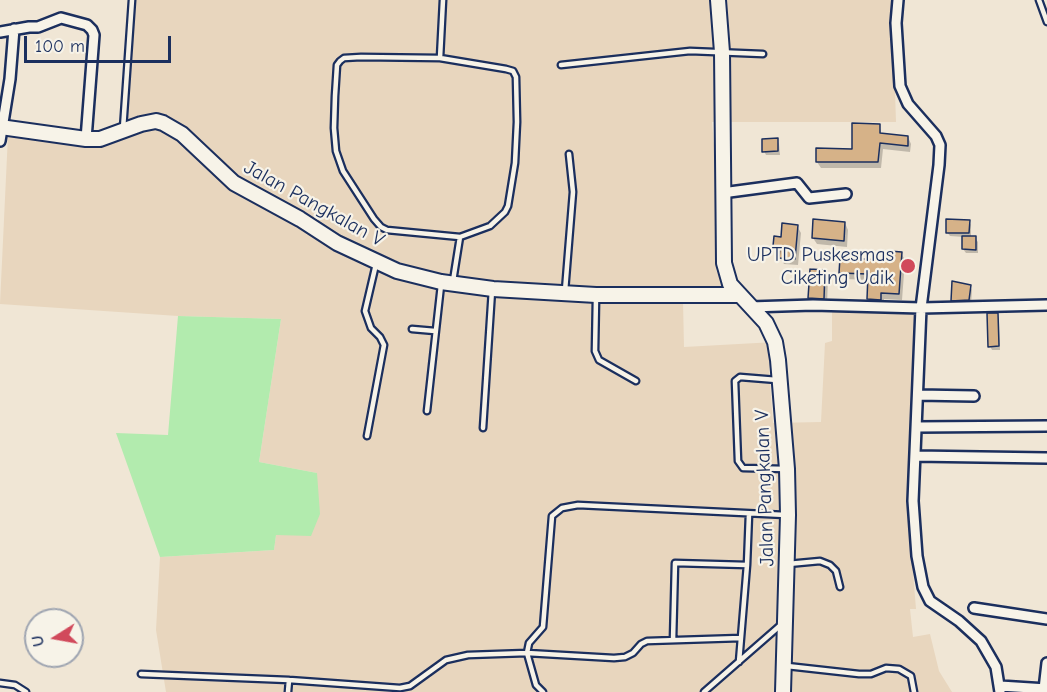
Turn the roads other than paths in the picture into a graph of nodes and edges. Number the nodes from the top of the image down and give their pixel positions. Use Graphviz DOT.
graph roads {
  1 [pos="132,0"];
  2 [pos="443,0"];
  3 [pos="718,0"];
  4 [pos="898,0"];
  5 [pos="1039,0"];
  6 [pos="1047,22"];
  7 [pos="14,29"];
  8 [pos="0,32"];
  9 [pos="722,52"];
  10 [pos="763,54"];
  11 [pos="440,58"];
  12 [pos="561,65"];
  13 [pos="123,130"];
  14 [pos="0,132"];
  15 [pos="86,139"];
  16 [pos="569,153"];
  17 [pos="722,193"];
  18 [pos="846,194"];
  19 [pos="460,237"];
  20 [pos="376,263"];
  21 [pos="447,283"];
  22 [pos="493,289"];
  23 [pos="565,292"];
  24 [pos="596,295"];
  25 [pos="739,295"];
  26 [pos="1047,304"];
  27 [pos="750,307"];
  28 [pos="921,308"];
  29 [pos="412,329"];
  30 [pos="435,331"];
  31 [pos="779,380"];
  32 [pos="636,381"];
  33 [pos="918,395"];
  34 [pos="974,396"];
  35 [pos="427,411"];
  36 [pos="1047,426"];
  37 [pos="916,427"];
  38 [pos="483,428"];
  39 [pos="367,436"];
  40 [pos="915,456"];
  41 [pos="1047,458"];
  42 [pos="787,469"];
  43 [pos="749,514"];
  44 [pos="788,515"];
  45 [pos="788,564"];
  46 [pos="747,565"];
  47 [pos="840,588"];
  48 [pos="974,608"];
  49 [pos="1047,619"];
  50 [pos="786,621"];
  51 [pos="741,638"];
  52 [pos="672,640"];
  53 [pos="527,653"];
  54 [pos="739,662"];
  55 [pos="1047,663"];
  56 [pos="784,666"];
  57 [pos="141,674"];
  58 [pos="289,680"];
  59 [pos="0,683"];
  60 [pos="1000,689"];
  61 [pos="1045,689"];
  62 [pos="26,692"];
  63 [pos="288,692"];
  64 [pos="543,692"];
  65 [pos="704,692"];
  66 [pos="783,692"];
  67 [pos="914,692"];
  1 -- 13 [label="lane"];
  2 -- 11 [label="lane"];
  3 -- 9 [label="street, Jalan Pangkalan V"];
  4 -- 28 [label="street"];
  5 -- 6 [label="lane"];
  7 -- 8 [label="street"];
  7 -- 14 [label="street"];
  7 -- 15 [label="street"];
  9 -- 10 [label="lane"];
  9 -- 12 [label="lane"];
  9 -- 17 [label="street, Jalan Pangkalan V"];
  11 -- 19 [label="lane"];
  11 -- 19 [label="lane"];
  13 -- 15 [label="street, Jalan Pangkalan V"];
  13 -- 20 [label="street, Jalan Pangkalan V"];
  14 -- 15 [label="street, Jalan Pangkalan V"];
  16 -- 23 [label="lane"];
  17 -- 18 [label="street"];
  17 -- 25 [label="street, Jalan Pangkalan V"];
  19 -- 21 [label="lane"];
  20 -- 21 [label="street, Jalan Pangkalan V"];
  20 -- 39 [label="lane"];
  21 -- 22 [label="street, Jalan Pangkalan V"];
  21 -- 30 [label="lane"];
  22 -- 23 [label="street, Jalan Pangkalan V"];
  22 -- 38 [label="lane"];
  23 -- 24 [label="street, Jalan Pangkalan V"];
  24 -- 25 [label="street, Jalan Pangkalan V"];
  24 -- 32 [label="lane"];
  25 -- 27 [label="street, Jalan Pangkalan V"];
  26 -- 28 [label="street"];
  27 -- 28 [label="street"];
  27 -- 31 [label="street, Jalan Pangkalan V"];
  28 -- 33 [label="street"];
  29 -- 30 [label="lane"];
  30 -- 35 [label="lane"];
  31 -- 42 [label="street, Jalan Pangkalan V"];
  31 -- 42 [label="lane"];
  33 -- 34 [label="street"];
  33 -- 37 [label="street"];
  36 -- 37 [label="street"];
  37 -- 40 [label="street"];
  40 -- 41 [label="street"];
  40 -- 60 [label="street"];
  42 -- 44 [label="street, Jalan Pangkalan V"];
  43 -- 44 [label="lane"];
  43 -- 46 [label="lane"];
  43 -- 53 [label="lane"];
  44 -- 45 [label="street, Jalan Pangkalan V"];
  45 -- 47 [label="lane"];
  45 -- 50 [label="street, Jalan Pangkalan V"];
  46 -- 51 [label="lane"];
  46 -- 52 [label="lane"];
  48 -- 49 [label="street"];
  50 -- 54 [label="lane"];
  50 -- 56 [label="street, Jalan Pangkalan V"];
  51 -- 52 [label="lane"];
  51 -- 54 [label="lane"];
  52 -- 53 [label="lane"];
  53 -- 58 [label="lane"];
  53 -- 64 [label="lane"];
  54 -- 65 [label="lane"];
  55 -- 61 [label="street"];
  56 -- 66 [label="street, Jalan Pangkalan V"];
  56 -- 67 [label="lane"];
  57 -- 58 [label="lane"];
  58 -- 63 [label="lane"];
  59 -- 62 [label="lane"];
  60 -- 61 [label="street"];
}
